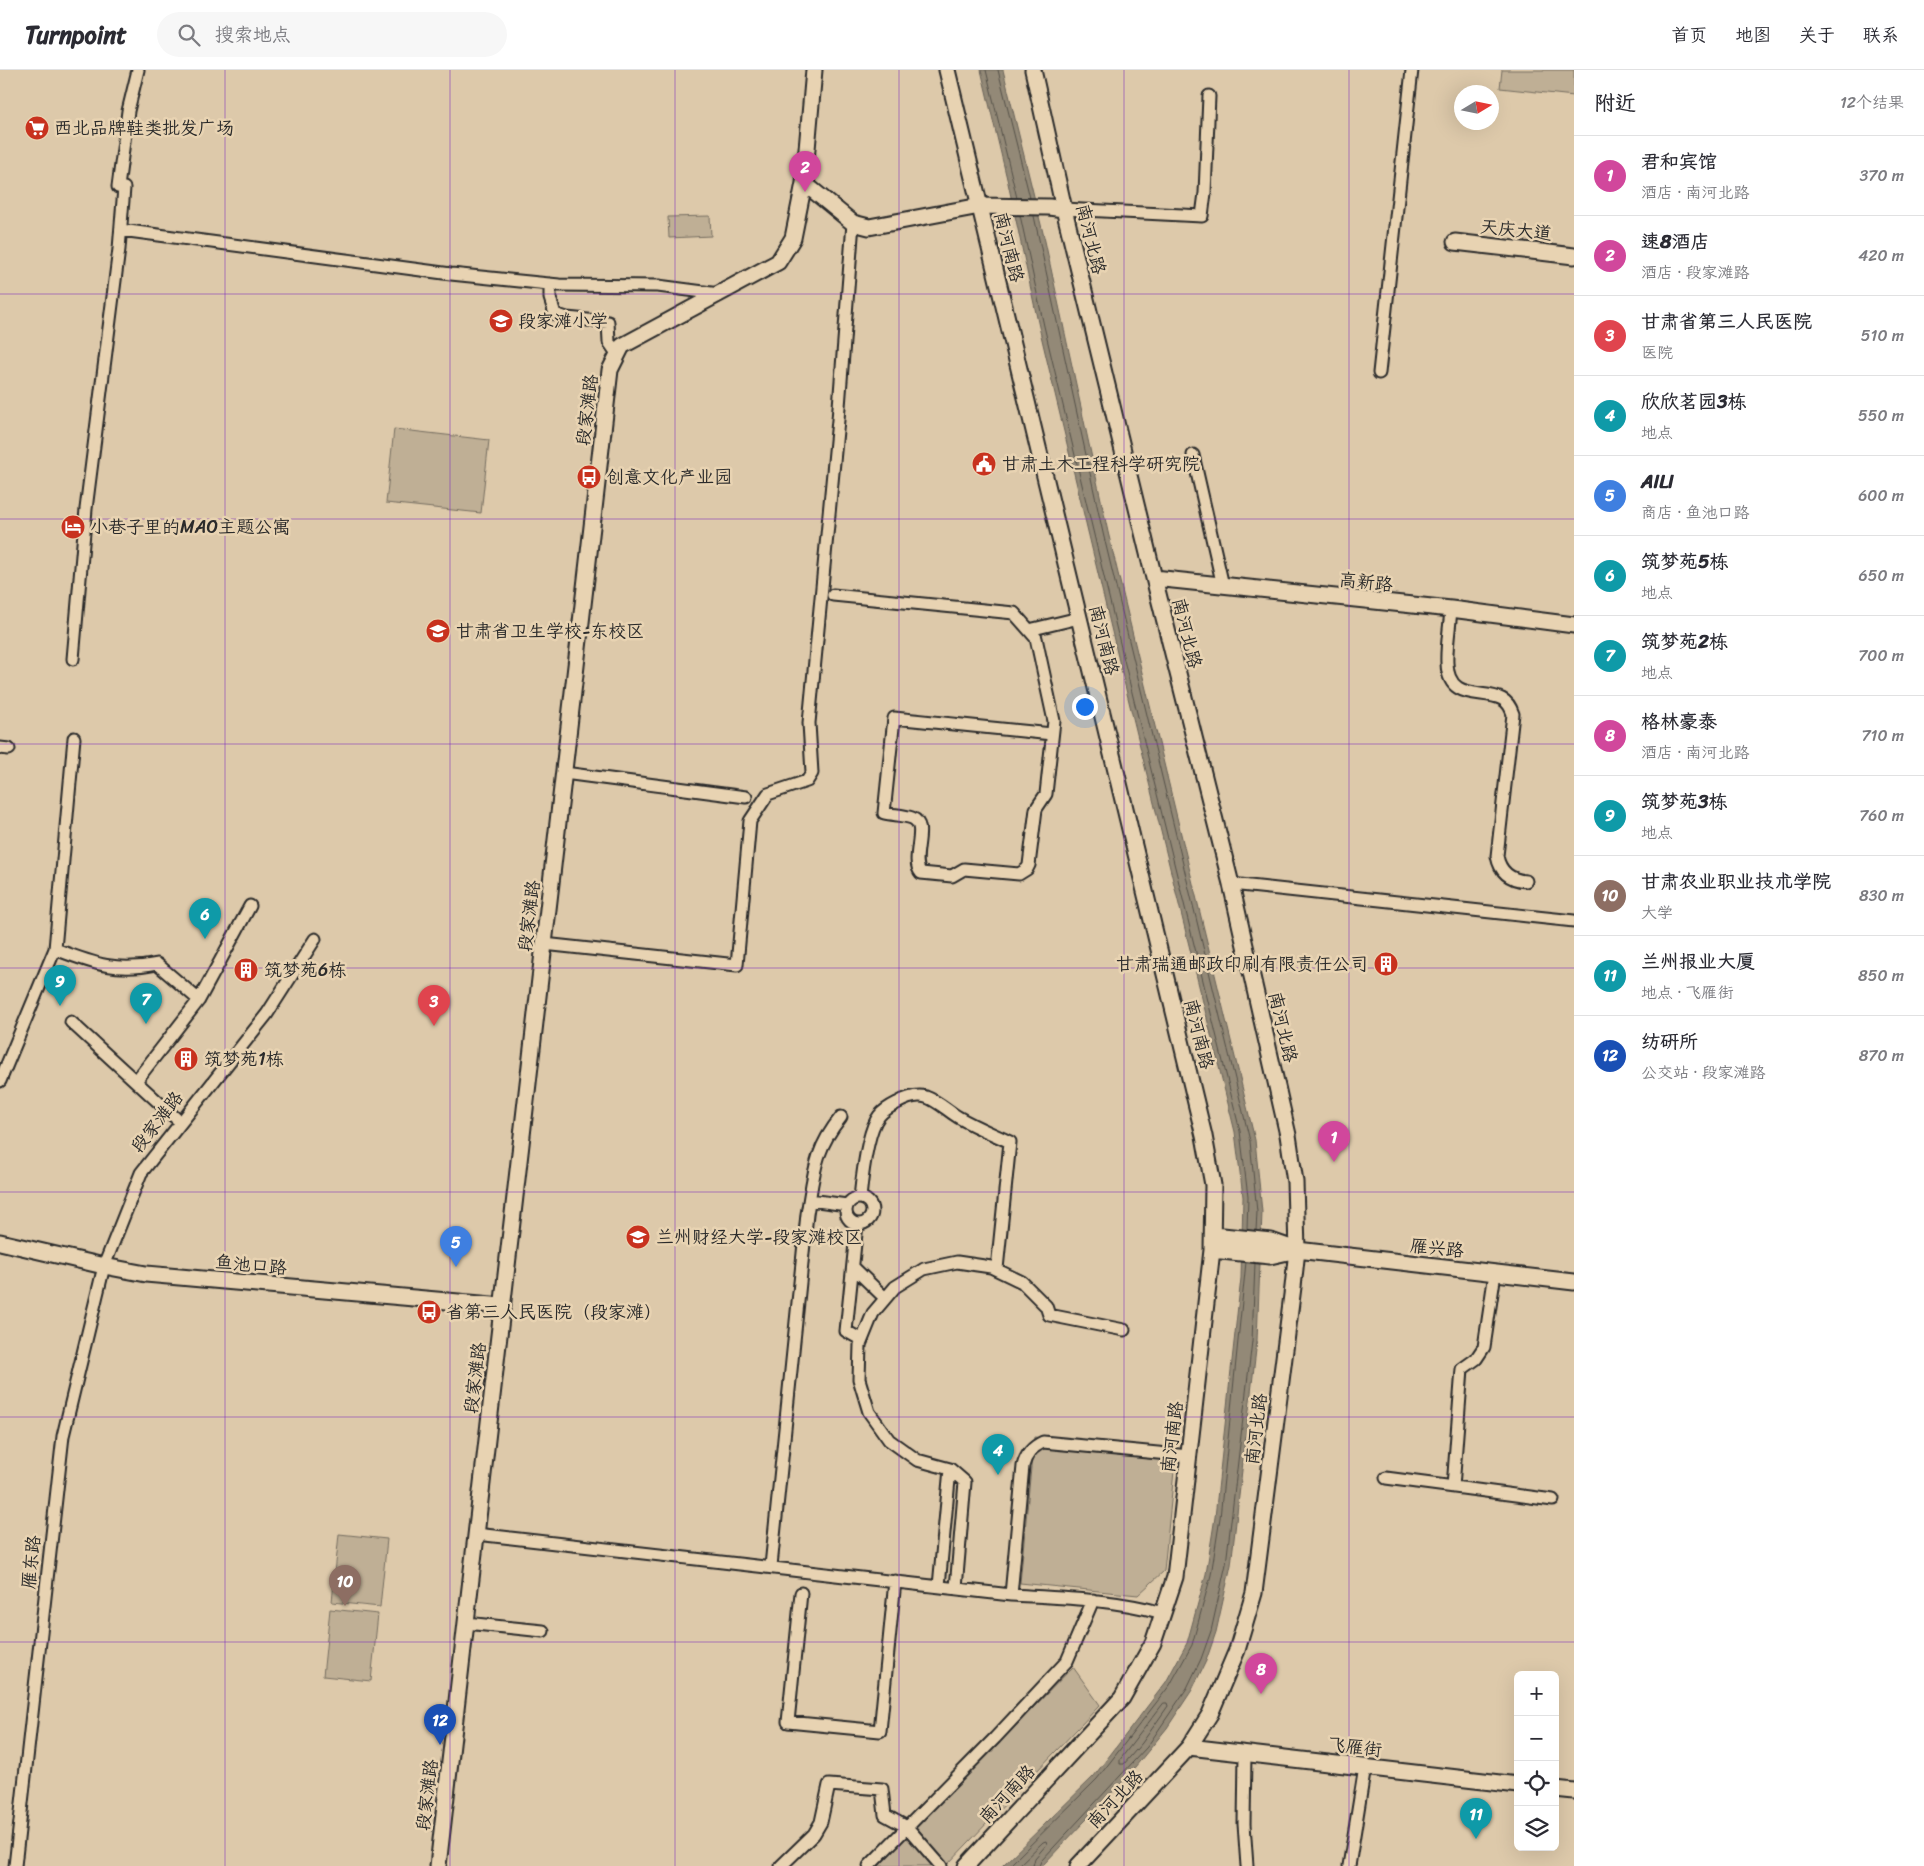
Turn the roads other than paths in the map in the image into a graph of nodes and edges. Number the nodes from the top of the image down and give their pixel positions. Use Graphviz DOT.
graph roads {
  1 [pos="138,70"];
  2 [pos="814,70"];
  3 [pos="948,70"];
  4 [pos="1033,70"];
  5 [pos="1412,70"];
  6 [pos="1209,96"];
  7 [pos="804,183"];
  8 [pos="980,206"];
  9 [pos="1064,209"];
  10 [pos="853,223"];
  11 [pos="121,230"];
  12 [pos="1455,242"];
  13 [pos="1574,256"];
  14 [pos="550,284"];
  15 [pos="719,294"];
  16 [pos="618,355"];
  17 [pos="1379,373"];
  18 [pos="1193,455"];
  19 [pos="1154,578"];
  20 [pos="1223,586"];
  21 [pos="833,595"];
  22 [pos="1452,609"];
  23 [pos="1079,618"];
  24 [pos="1574,625"];
  25 [pos="1029,630"];
  26 [pos="73,659"];
  27 [pos="1052,734"];
  28 [pos="74,738"];
  29 [pos="564,773"];
  30 [pos="746,797"];
  31 [pos="1526,881"];
  32 [pos="1231,884"];
  33 [pos="250,906"];
  34 [pos="1574,921"];
  35 [pos="315,939"];
  36 [pos="544,944"];
  37 [pos="55,949"];
  38 [pos="199,1000"];
  39 [pos="71,1022"];
  40 [pos="0,1081"];
  41 [pos="136,1081"];
  42 [pos="841,1117"];
  43 [pos="180,1122"];
  44 [pos="860,1198"];
  45 [pos="810,1200"];
  46 [pos="847,1205"];
  47 [pos="857,1224"];
  48 [pos="0,1242"];
  49 [pos="1220,1243"];
  50 [pos="1296,1250"];
  51 [pos="104,1266"];
  52 [pos="852,1268"];
  53 [pos="997,1269"];
  54 [pos="1495,1273"];
  55 [pos="1574,1282"];
  56 [pos="885,1298"];
  57 [pos="503,1306"];
  58 [pos="1124,1330"];
  59 [pos="862,1340"];
  60 [pos="1188,1456"];
  61 [pos="950,1469"];
  62 [pos="1386,1478"];
  63 [pos="1453,1487"];
  64 [pos="1553,1500"];
  65 [pos="476,1534"];
  66 [pos="770,1566"];
  67 [pos="895,1581"];
  68 [pos="939,1586"];
  69 [pos="956,1588"];
  70 [pos="801,1593"];
  71 [pos="1011,1595"];
  72 [pos="1093,1600"];
  73 [pos="1162,1613"];
  74 [pos="466,1623"];
  75 [pos="543,1631"];
  76 [pos="1189,1747"];
  77 [pos="1245,1754"];
  78 [pos="1365,1767"];
  79 [pos="1514,1785"];
  80 [pos="1559,1789"];
  81 [pos="1574,1791"];
  82 [pos="907,1827"];
  83 [pos="15,1866"];
  84 [pos="438,1866"];
  85 [pos="781,1866"];
  86 [pos="869,1866"];
  87 [pos="941,1866"];
  88 [pos="966,1866"];
  89 [pos="1078,1866"];
  90 [pos="1247,1866"];
  91 [pos="1349,1866"];
  1 -- 11 [label="street"];
  2 -- 7 [label="street, 段家滩路"];
  3 -- 8 [label="street, 南河南路"];
  4 -- 9 [label="street, 南河北路"];
  5 -- 17 [label="street"];
  6 -- 9 [label="street"];
  7 -- 10 [label="street"];
  7 -- 15 [label="street, 段家滩路"];
  8 -- 9 [label="street"];
  8 -- 10 [label="street"];
  8 -- 23 [label="street, 南河南路"];
  9 -- 19 [label="street, 南河北路"];
  10 -- 36 [label="street"];
  11 -- 14 [label="street"];
  11 -- 26 [label="street"];
  12 -- 13 [label="street, 天庆大道"];
  14 -- 15 [label="street"];
  14 -- 16 [label="street"];
  15 -- 16 [label="street, 段家滩路"];
  16 -- 29 [label="street, 段家滩路"];
  18 -- 20 [label="street"];
  19 -- 20 [label="street, 高新路"];
  19 -- 32 [label="street, 南河北路"];
  20 -- 22 [label="street, 高新路"];
  21 -- 25 [label="street"];
  22 -- 24 [label="street, 高新路"];
  22 -- 31 [label="street"];
  23 -- 25 [label="street"];
  23 -- 49 [label="street, 南河南路"];
  25 -- 27 [label="street"];
  27 -- 27 [label="street"];
  28 -- 37 [label="street"];
  29 -- 30 [label="street"];
  29 -- 36 [label="street, 段家滩路"];
  32 -- 34 [label="street"];
  32 -- 50 [label="street, 南河北路"];
  33 -- 38 [label="street"];
  35 -- 43 [label="street, 段家滩路"];
  36 -- 57 [label="street, 段家滩路"];
  37 -- 38 [label="street"];
  37 -- 40 [label="street"];
  38 -- 41 [label="street"];
  39 -- 41 [label="street"];
  41 -- 43 [label="street"];
  42 -- 45 [label="street"];
  43 -- 51 [label="street, 段家滩路"];
  44 -- 46 [label="street"];
  44 -- 47 [label="street"];
  44 -- 53 [label="street"];
  45 -- 46 [label="street"];
  45 -- 66 [label="street"];
  46 -- 47 [label="street"];
  47 -- 52 [label="street"];
  48 -- 51 [label="street, 鱼池口路"];
  49 -- 50 [label="street, 雁兴路"];
  49 -- 60 [label="street, 南河南路"];
  50 -- 54 [label="street, 雁兴路"];
  50 -- 76 [label="street, 南河北路"];
  51 -- 57 [label="street, 鱼池口路"];
  51 -- 83 [label="street, 雁东路"];
  52 -- 56 [label="street"];
  52 -- 59 [label="street"];
  53 -- 56 [label="street"];
  53 -- 58 [label="street"];
  54 -- 55 [label="street, 雁兴路"];
  54 -- 63 [label="street"];
  56 -- 59 [label="street"];
  57 -- 65 [label="street, 段家滩路"];
  59 -- 61 [label="street"];
  60 -- 71 [label="street"];
  60 -- 73 [label="street, 南河南路"];
  61 -- 68 [label="street"];
  61 -- 69 [label="street"];
  62 -- 63 [label="street"];
  63 -- 64 [label="street"];
  65 -- 66 [label="street"];
  65 -- 74 [label="street, 段家滩路"];
  66 -- 67 [label="street"];
  67 -- 68 [label="street"];
  67 -- 70 [label="street"];
  68 -- 69 [label="street"];
  69 -- 71 [label="street"];
  71 -- 72 [label="street"];
  72 -- 73 [label="street"];
  72 -- 82 [label="street"];
  73 -- 88 [label="street, 南河南路"];
  74 -- 75 [label="street"];
  74 -- 84 [label="street, 段家滩路"];
  76 -- 77 [label="street, 飞雁街"];
  76 -- 89 [label="street, 南河北路"];
  77 -- 78 [label="street, 飞雁街"];
  77 -- 90 [label="street"];
  78 -- 79 [label="street, 飞雁街"];
  78 -- 91 [label="street"];
  80 -- 81 [label="street"];
  82 -- 85 [label="street"];
  82 -- 86 [label="street"];
  82 -- 87 [label="street"];
}
